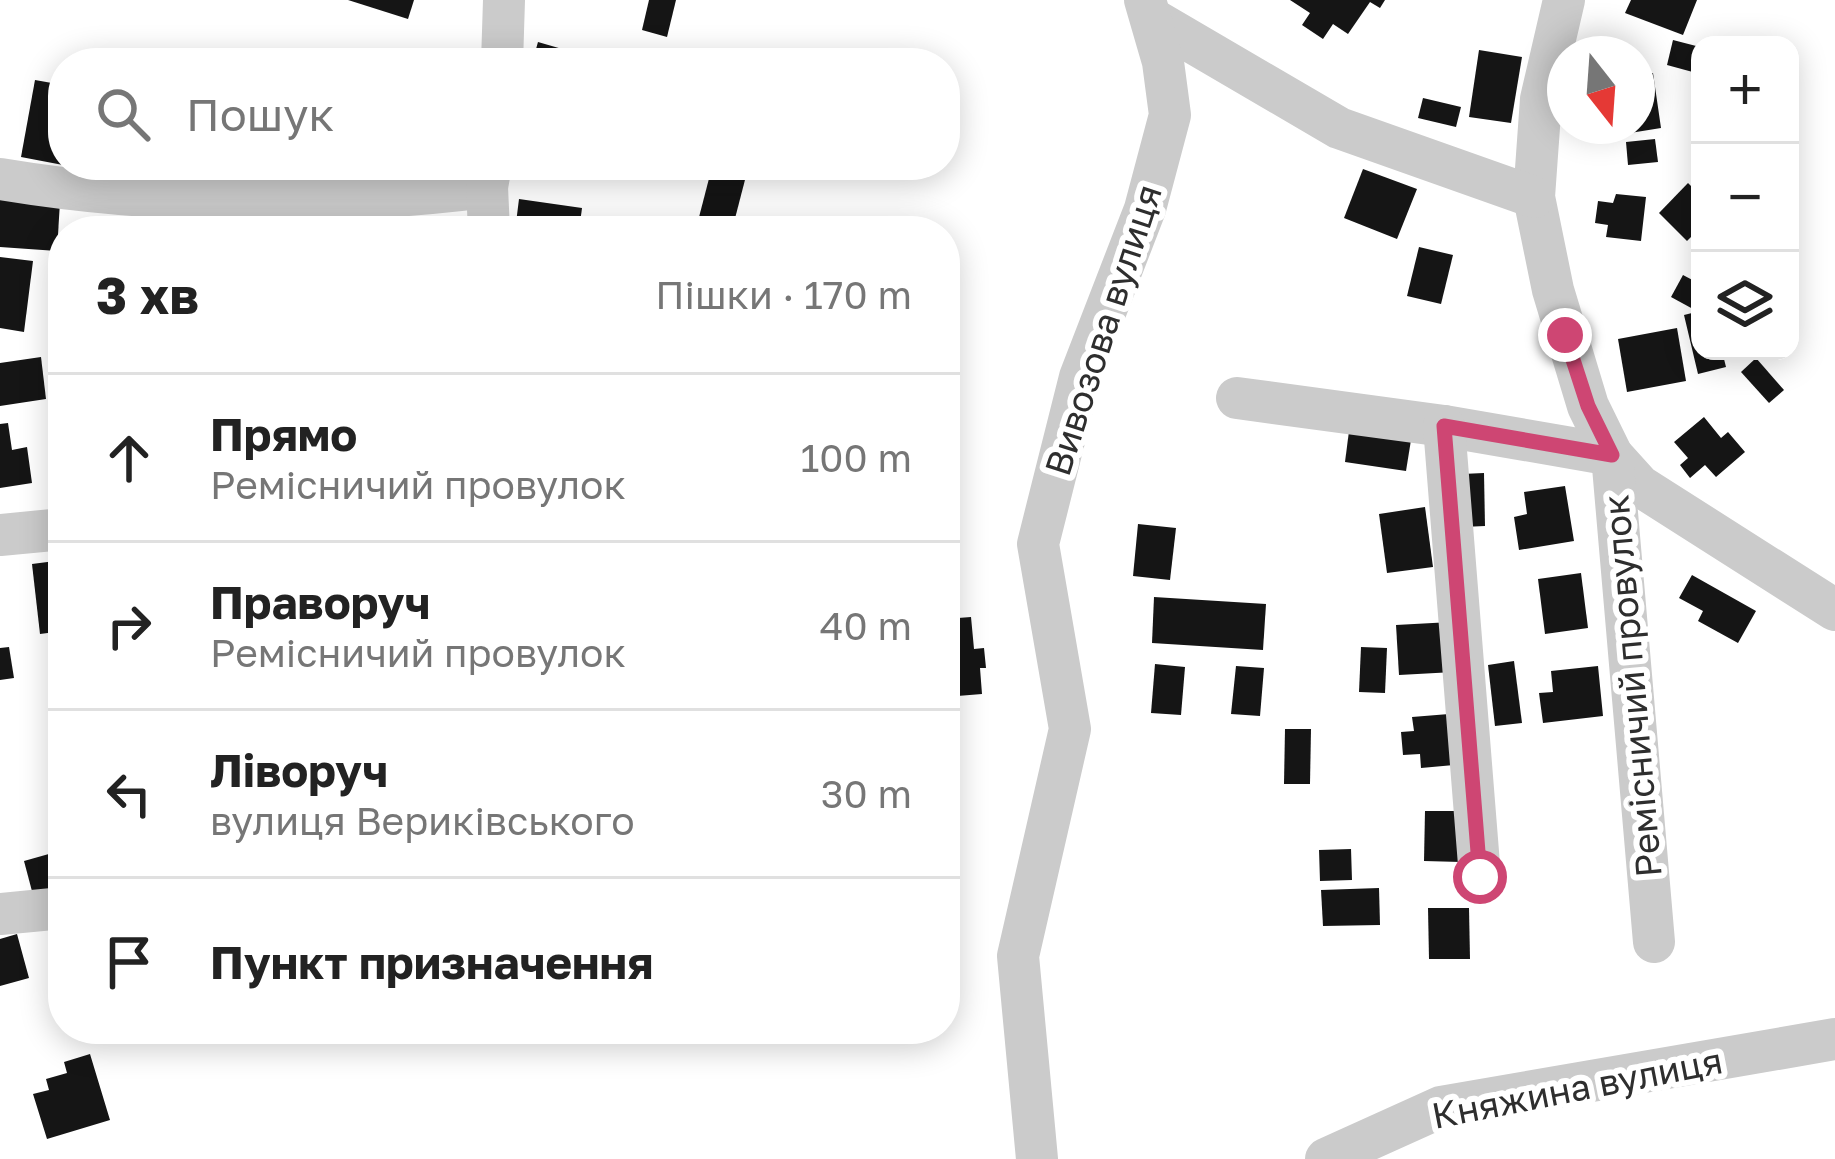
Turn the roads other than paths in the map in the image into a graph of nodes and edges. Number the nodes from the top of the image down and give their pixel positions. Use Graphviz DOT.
graph roads {
  1 [pos="504,0"];
  2 [pos="1564,0"];
  3 [pos="1148,9"];
  4 [pos="502,48"];
  5 [pos="0,179"];
  6 [pos="472,180"];
  7 [pos="489,180"];
  8 [pos="1534,196"];
  9 [pos="489,216"];
  10 [pos="1237,398"];
  11 [pos="1444,426"];
  12 [pos="1612,455"];
  13 [pos="48,530"];
  14 [pos="0,535"];
  15 [pos="1835,610"];
  16 [pos="1480,877"];
  17 [pos="48,909"];
  18 [pos="0,914"];
  19 [pos="1654,942"];
  20 [pos="1835,1039"];
  21 [pos="1037,1159"];
  22 [pos="1326,1159"];
  1 -- 4 [label="street"];
  2 -- 8 [label="street"];
  3 -- 8 [label="street"];
  3 -- 21 [label="street, Вивозова вулиця"];
  5 -- 6 [label="street"];
  7 -- 9 [label="street"];
  8 -- 12 [label="street"];
  10 -- 11 [label="street, Ремісничий провулок"];
  11 -- 12 [label="street, Ремісничий провулок"];
  11 -- 16 [label="street"];
  12 -- 15 [label="street"];
  12 -- 19 [label="street, Ремісничий провулок"];
  13 -- 14 [label="street"];
  17 -- 18 [label="street"];
  20 -- 22 [label="street, Княжина вулиця"];
}
